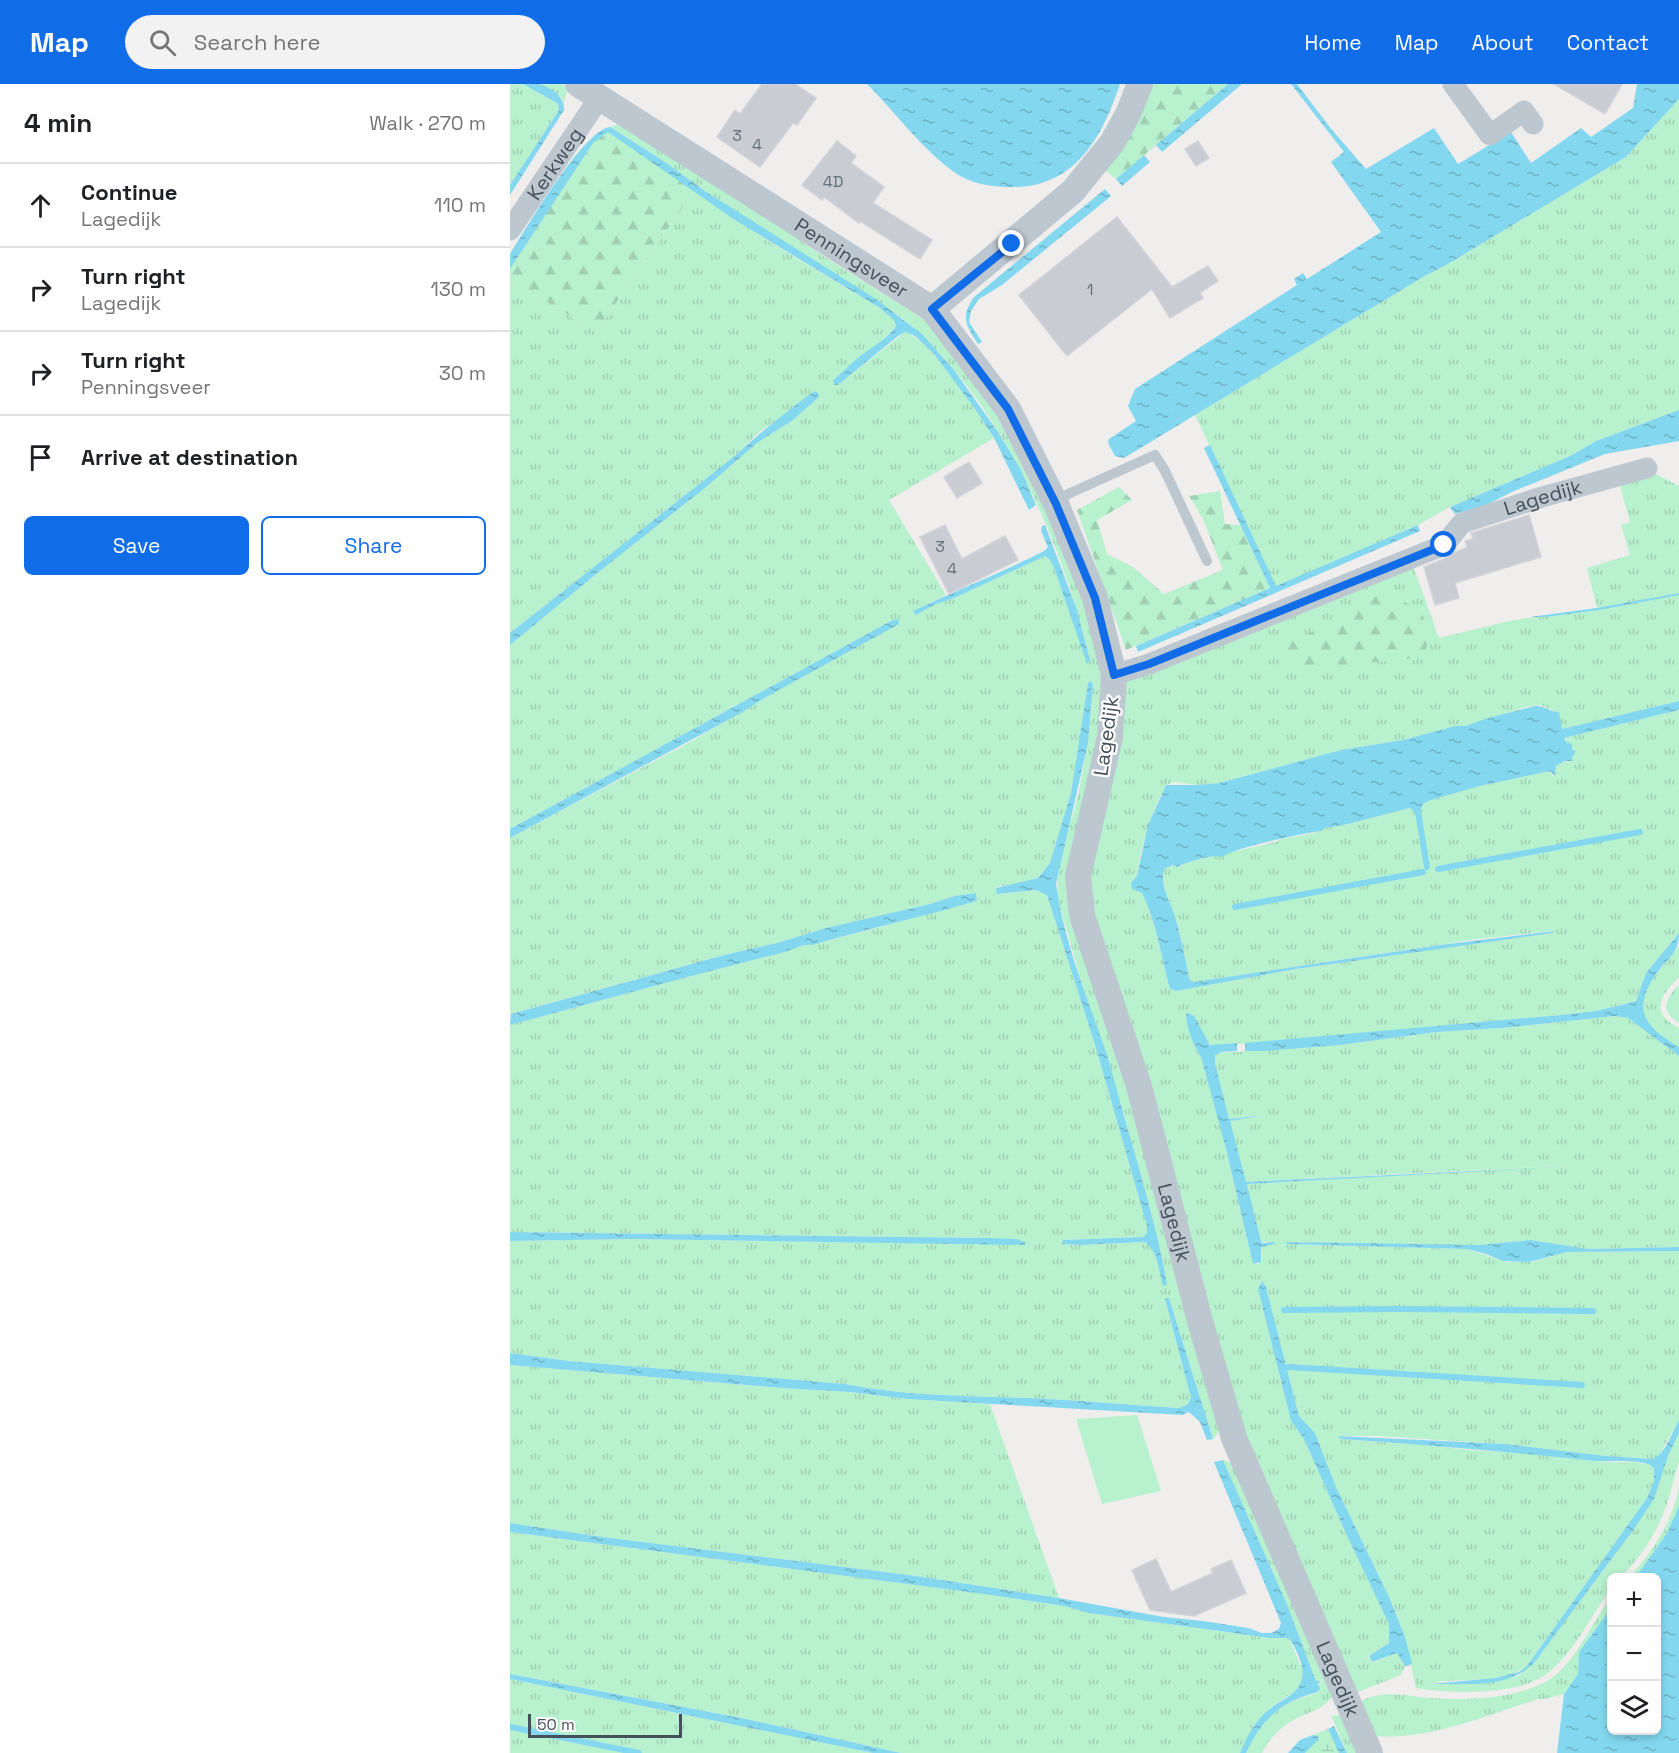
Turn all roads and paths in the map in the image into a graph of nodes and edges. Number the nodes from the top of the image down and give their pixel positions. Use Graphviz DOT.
graph roads {
  1 [pos="1140,84"];
  2 [pos="1453,84"];
  3 [pos="589,90"];
  4 [pos="1533,124"];
  5 [pos="510,230"];
  6 [pos="932,309"];
  7 [pos="1647,468"];
  8 [pos="1056,504"];
  9 [pos="1207,561"];
  10 [pos="1114,675"];
  11 [pos="1370,1753"];
  1 -- 6 [label="street"];
  2 -- 4 [label="street"];
  3 -- 5 [label="street, Kerkweg"];
  3 -- 6 [label="street, Penningsveer"];
  6 -- 8 [label="street, Lagedijk"];
  7 -- 10 [label="street, Lagedijk"];
  8 -- 9 [label="lane"];
  8 -- 10 [label="street, Lagedijk"];
  10 -- 11 [label="street, Lagedijk"];
}
